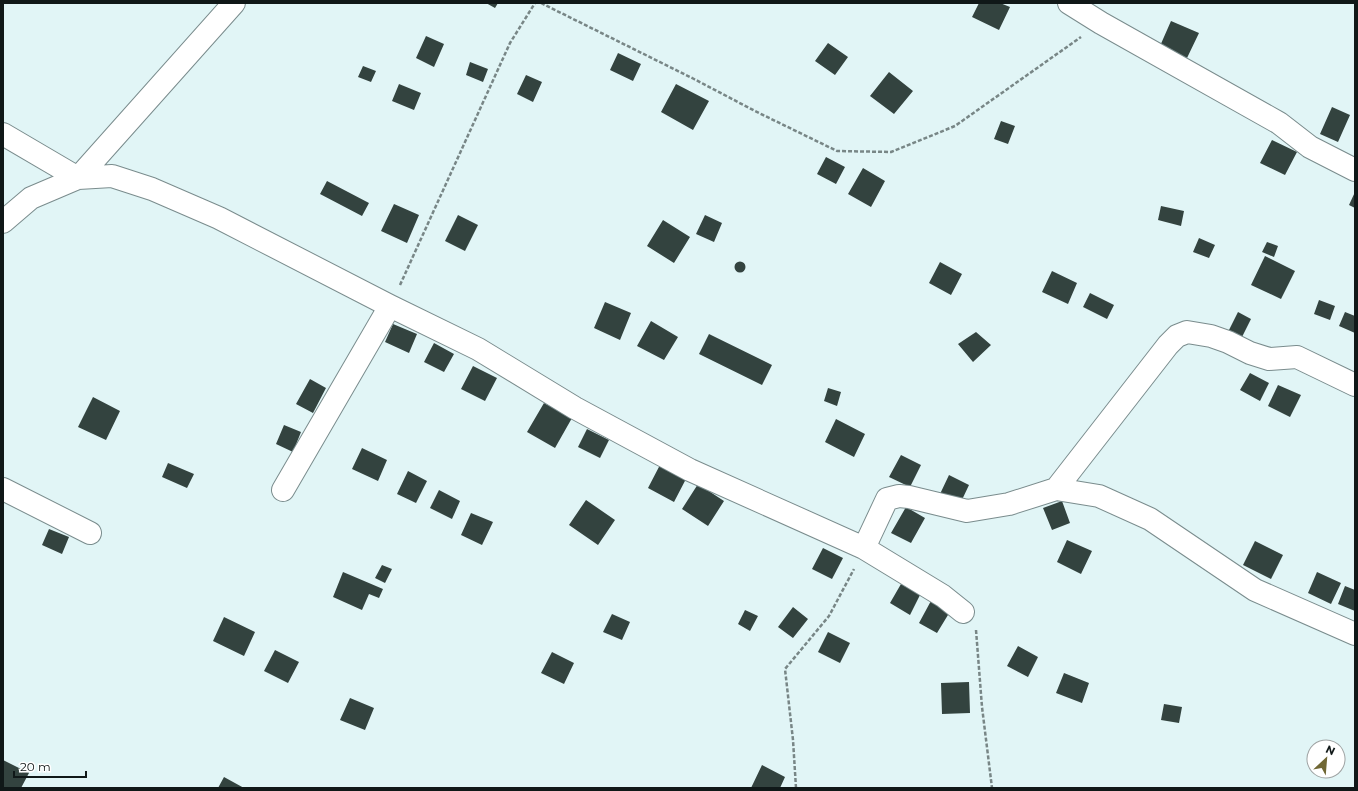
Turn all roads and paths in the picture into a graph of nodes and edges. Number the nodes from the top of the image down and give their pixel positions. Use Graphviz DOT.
graph roads {
  1 [pos="234,3"];
  2 [pos="535,3"];
  3 [pos="541,3"];
  4 [pos="1068,3"];
  5 [pos="1102,23"];
  6 [pos="3,134"];
  7 [pos="1355,170"];
  8 [pos="78,178"];
  9 [pos="3,222"];
  10 [pos="390,306"];
  11 [pos="1355,385"];
  12 [pos="3,489"];
  13 [pos="1056,489"];
  14 [pos="283,490"];
  15 [pos="90,533"];
  16 [pos="864,548"];
  17 [pos="963,612"];
  18 [pos="1355,634"];
  19 [pos="796,788"];
  20 [pos="992,788"];
  1 -- 8 [label="street"];
  2 -- 10 [label="path"];
  3 -- 5 [label="path"];
  4 -- 5 [label="street"];
  5 -- 7 [label="street"];
  6 -- 8 [label="street"];
  8 -- 9 [label="street"];
  8 -- 10 [label="street"];
  10 -- 14 [label="street"];
  10 -- 16 [label="street"];
  11 -- 13 [label="street"];
  12 -- 15 [label="street"];
  13 -- 16 [label="street"];
  13 -- 18 [label="street"];
  16 -- 17 [label="street"];
  16 -- 19 [label="path"];
  17 -- 20 [label="path"];
}
